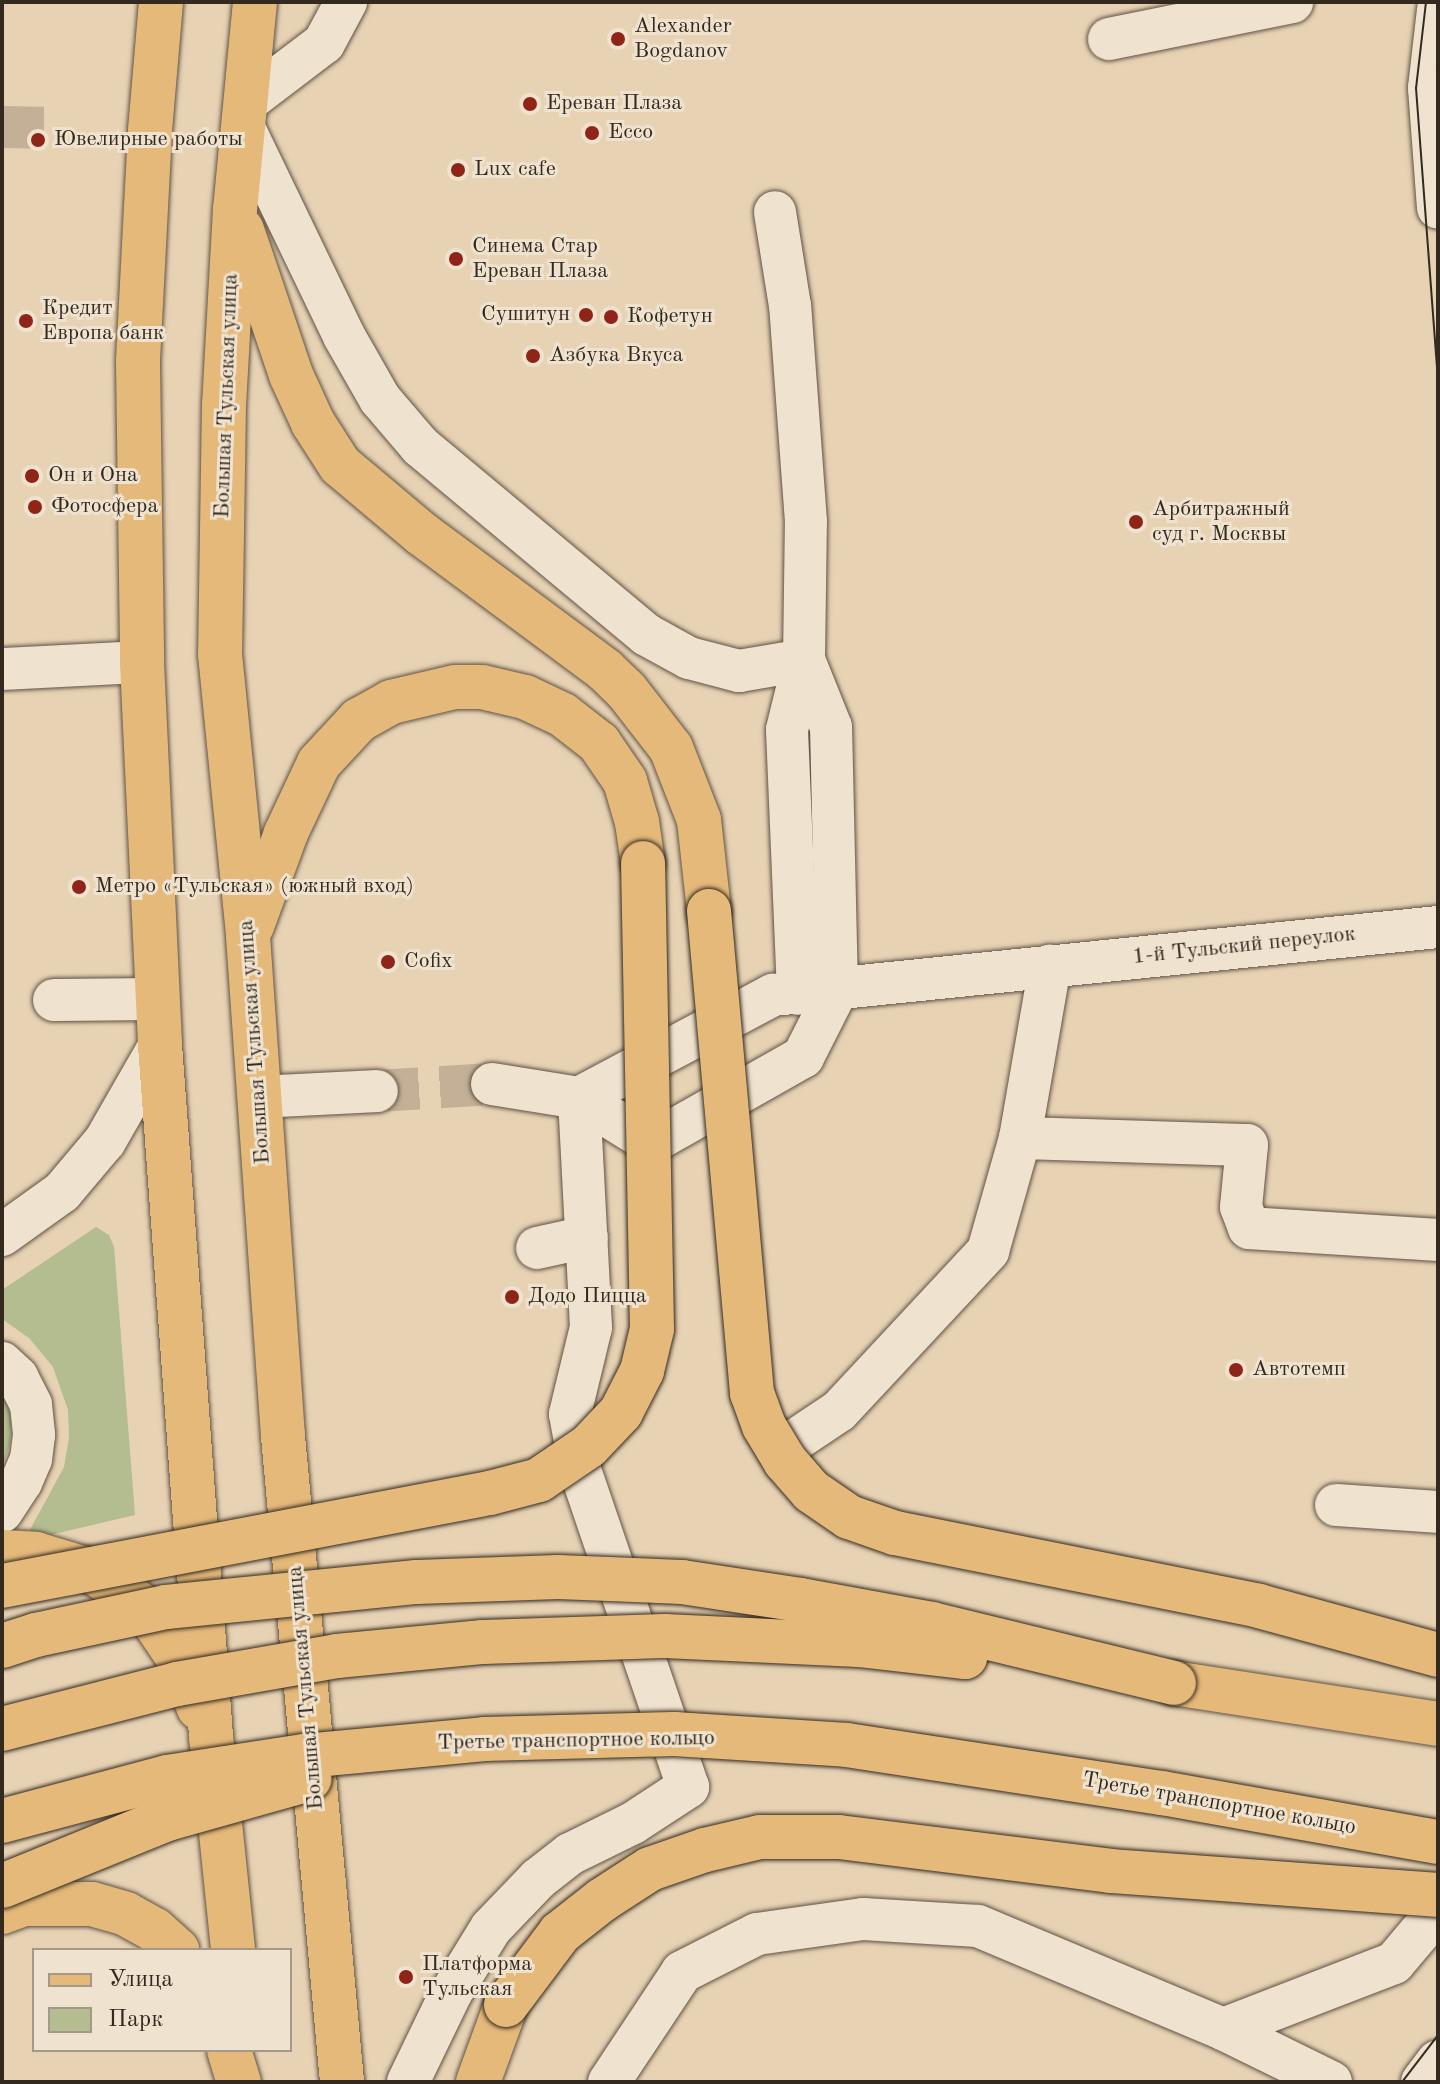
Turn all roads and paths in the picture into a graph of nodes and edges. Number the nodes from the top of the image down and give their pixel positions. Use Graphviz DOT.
graph roads {
  1 [pos="161,2"];
  2 [pos="255,2"];
  3 [pos="346,2"];
  4 [pos="1292,2"];
  5 [pos="1438,10"];
  6 [pos="1109,39"];
  7 [pos="244,114"];
  8 [pos="1436,155"];
  9 [pos="1438,208"];
  10 [pos="235,209"];
  11 [pos="775,212"];
  12 [pos="804,660"];
  13 [pos="142,662"];
  14 [pos="2,669"];
  15 [pos="1438,927"];
  16 [pos="248,936"];
  17 [pos="1050,966"];
  18 [pos="818,992"];
  19 [pos="158,999"];
  20 [pos="54,1000"];
  21 [pos="160,1045"];
  22 [pos="492,1084"];
  23 [pos="377,1091"];
  24 [pos="259,1097"];
  25 [pos="579,1098"];
  26 [pos="1020,1138"];
  27 [pos="2,1235"];
  28 [pos="587,1237"];
  29 [pos="1438,1240"];
  30 [pos="537,1248"];
  31 [pos="2,1363"];
  32 [pos="797,1439"];
  33 [pos="1336,1505"];
  34 [pos="2,1511"];
  35 [pos="1438,1512"];
  36 [pos="2,1552"];
  37 [pos="2,1586"];
  38 [pos="2,1646"];
  39 [pos="1438,1655"];
  40 [pos="1174,1683"];
  41 [pos="1438,1724"];
  42 [pos="2,1729"];
  43 [pos="211,1736"];
  44 [pos="484,1739"];
  45 [pos="2,1821"];
  46 [pos="1438,1842"];
  47 [pos="2,1886"];
  48 [pos="1438,1895"];
  49 [pos="1438,1911"];
  50 [pos="2,1912"];
  51 [pos="175,1948"];
  52 [pos="233,1948"];
  53 [pos="1223,2029"];
  54 [pos="230,2052"];
  55 [pos="244,2052"];
  56 [pos="1438,2061"];
  57 [pos="239,2082"];
  58 [pos="247,2082"];
  59 [pos="342,2082"];
  60 [pos="408,2082"];
  61 [pos="478,2082"];
  62 [pos="609,2082"];
  63 [pos="1331,2082"];
  64 [pos="1422,2082"];
  1 -- 13 [label="main road"];
  2 -- 7 [label="main road, Большая Тульская улица"];
  3 -- 7 [label="street"];
  4 -- 6 [label="street"];
  5 -- 8 [label="street"];
  7 -- 10 [label="main road, Большая Тульская улица"];
  7 -- 12 [label="street"];
  8 -- 9 [label="street"];
  10 -- 16 [label="main road, Большая Тульская улица"];
  10 -- 39 [label="main road, bridge"];
  11 -- 12 [label="street"];
  12 -- 18 [label="street"];
  13 -- 14 [label="street"];
  13 -- 19 [label="main road"];
  15 -- 17 [label="street, 1-й Тульский переулок"];
  16 -- 24 [label="main road, Большая Тульская улица"];
  16 -- 37 [label="main road, bridge"];
  17 -- 18 [label="street, 1-й Тульский переулок"];
  17 -- 26 [label="street"];
  18 -- 25 [label="street, 1-й Тульский переулок"];
  18 -- 25 [label="street"];
  19 -- 20 [label="street"];
  19 -- 21 [label="main road"];
  21 -- 27 [label="street"];
  21 -- 43 [label="main road"];
  22 -- 25 [label="street"];
  23 -- 24 [label="street"];
  24 -- 59 [label="main road, Большая Тульская улица"];
  25 -- 28 [label="street"];
  26 -- 29 [label="street"];
  26 -- 32 [label="street"];
  28 -- 30 [label="street"];
  28 -- 60 [label="street"];
  31 -- 34 [label="street"];
  33 -- 35 [label="street"];
  36 -- 43 [label="main road"];
  38 -- 40 [label="main road, bridge"];
  40 -- 41 [label="main road"];
  40 -- 42 [label="main road, bridge"];
  43 -- 52 [label="main road"];
  44 -- 45 [label="main road, Третье транспортное кольцо, bridge"];
  44 -- 46 [label="main road, Третье транспортное кольцо, bridge"];
  44 -- 47 [label="main road, bridge"];
  48 -- 61 [label="main road, bridge"];
  49 -- 53 [label="street"];
  50 -- 51 [label="main road"];
  53 -- 62 [label="street"];
  53 -- 63 [label="street"];
  54 -- 57 [label="main road"];
  55 -- 58 [label="main road"];
  56 -- 64 [label="street"];
}
